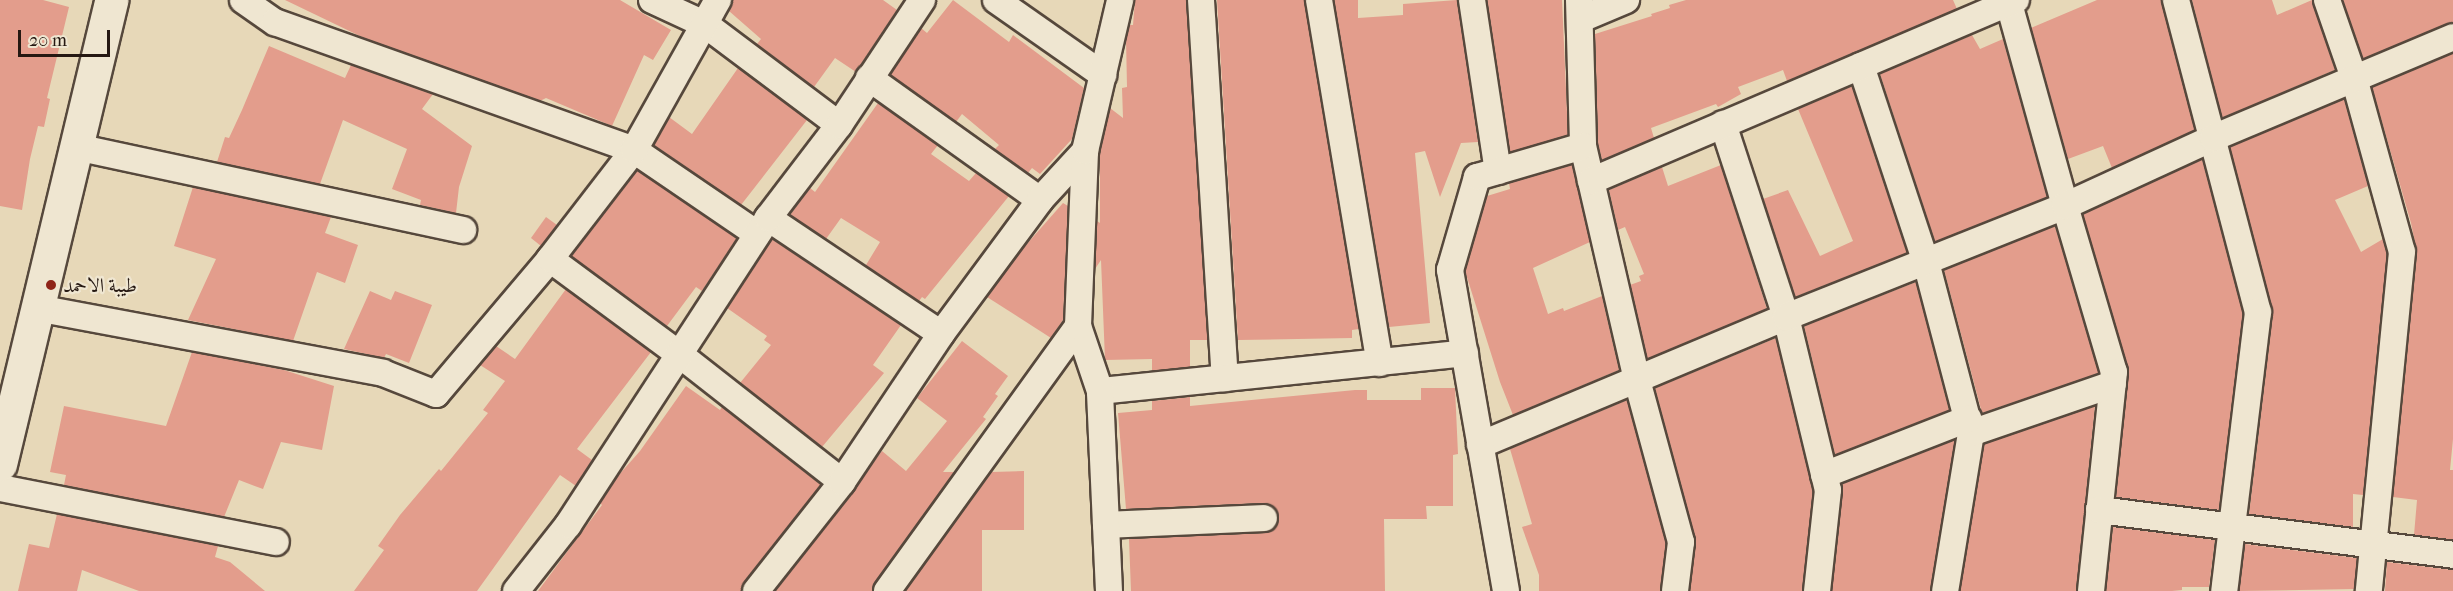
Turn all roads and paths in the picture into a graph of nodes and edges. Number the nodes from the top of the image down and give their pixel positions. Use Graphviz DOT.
graph roads {
  1 [pos="111,0"];
  2 [pos="243,0"];
  3 [pos="652,0"];
  4 [pos="718,0"];
  5 [pos="996,0"];
  6 [pos="1120,0"];
  7 [pos="1201,0"];
  8 [pos="1319,0"];
  9 [pos="1472,0"];
  10 [pos="1626,0"];
  11 [pos="2176,0"];
  12 [pos="2327,0"];
  13 [pos="920,1"];
  14 [pos="2011,1"];
  15 [pos="1580,10"];
  16 [pos="706,25"];
  17 [pos="2453,37"];
  18 [pos="1861,66"];
  19 [pos="1103,75"];
  20 [pos="869,78"];
  21 [pos="2355,78"];
  22 [pos="1723,124"];
  23 [pos="839,125"];
  24 [pos="2213,138"];
  25 [pos="1583,146"];
  26 [pos="76,147"];
  27 [pos="634,150"];
  28 [pos="1085,151"];
  29 [pos="1498,171"];
  30 [pos="1591,181"];
  31 [pos="1040,200"];
  32 [pos="2065,206"];
  33 [pos="763,226"];
  34 [pos="463,230"];
  35 [pos="550,260"];
  36 [pos="1926,262"];
  37 [pos="37,308"];
  38 [pos="1786,317"];
  39 [pos="1078,326"];
  40 [pos="941,334"];
  41 [pos="1465,353"];
  42 [pos="679,354"];
  43 [pos="1380,363"];
  44 [pos="1225,378"];
  45 [pos="1637,380"];
  46 [pos="2113,384"];
  47 [pos="1100,392"];
  48 [pos="1970,426"];
  49 [pos="1480,445"];
  50 [pos="0,464"];
  51 [pos="1824,475"];
  52 [pos="842,482"];
  53 [pos="0,488"];
  54 [pos="2099,510"];
  55 [pos="1264,518"];
  56 [pos="1106,525"];
  57 [pos="2232,526"];
  58 [pos="276,542"];
  59 [pos="2375,546"];
  60 [pos="2453,555"];
  61 [pos="516,591"];
  62 [pos="756,591"];
  63 [pos="887,591"];
  64 [pos="1109,591"];
  65 [pos="1506,591"];
  66 [pos="1675,591"];
  67 [pos="1817,591"];
  68 [pos="1945,591"];
  69 [pos="2091,591"];
  70 [pos="2224,591"];
  71 [pos="2369,591"];
  1 -- 26 [label="main road"];
  2 -- 27 [label="street"];
  3 -- 16 [label="street"];
  4 -- 16 [label="street"];
  5 -- 19 [label="street"];
  6 -- 19 [label="street"];
  7 -- 44 [label="street"];
  8 -- 43 [label="street"];
  9 -- 29 [label="street"];
  10 -- 15 [label="street"];
  11 -- 24 [label="street"];
  12 -- 21 [label="street"];
  13 -- 20 [label="street"];
  14 -- 18 [label="street"];
  14 -- 32 [label="street"];
  15 -- 25 [label="street"];
  16 -- 23 [label="street"];
  16 -- 27 [label="street"];
  17 -- 21 [label="street"];
  18 -- 22 [label="street"];
  18 -- 36 [label="street"];
  19 -- 28 [label="street"];
  20 -- 23 [label="street"];
  20 -- 31 [label="street"];
  21 -- 24 [label="street"];
  21 -- 59 [label="street"];
  22 -- 30 [label="street"];
  22 -- 38 [label="street"];
  23 -- 33 [label="street"];
  24 -- 32 [label="street"];
  24 -- 57 [label="street"];
  25 -- 29 [label="street"];
  25 -- 30 [label="street"];
  26 -- 34 [label="street"];
  26 -- 37 [label="main road"];
  27 -- 33 [label="street"];
  27 -- 35 [label="street"];
  28 -- 31 [label="street"];
  28 -- 39 [label="street"];
  29 -- 41 [label="street"];
  30 -- 45 [label="street"];
  31 -- 40 [label="street"];
  32 -- 36 [label="street"];
  32 -- 46 [label="street"];
  33 -- 40 [label="street"];
  33 -- 42 [label="street"];
  35 -- 37 [label="street"];
  35 -- 42 [label="street"];
  36 -- 38 [label="street"];
  36 -- 48 [label="street"];
  37 -- 50 [label="main road"];
  38 -- 45 [label="street"];
  38 -- 51 [label="street"];
  39 -- 47 [label="street"];
  39 -- 63 [label="street"];
  40 -- 52 [label="street"];
  41 -- 43 [label="street"];
  41 -- 49 [label="street"];
  42 -- 52 [label="street"];
  42 -- 61 [label="street"];
  43 -- 44 [label="street"];
  44 -- 47 [label="street"];
  45 -- 49 [label="street"];
  45 -- 66 [label="street"];
  46 -- 48 [label="street"];
  46 -- 54 [label="street"];
  47 -- 56 [label="street"];
  48 -- 51 [label="street"];
  48 -- 68 [label="street"];
  49 -- 65 [label="street"];
  51 -- 67 [label="street"];
  52 -- 62 [label="street"];
  53 -- 58 [label="street"];
  54 -- 57 [label="street"];
  54 -- 69 [label="street"];
  55 -- 56 [label="street"];
  56 -- 64 [label="street"];
  57 -- 59 [label="street"];
  57 -- 70 [label="street"];
  59 -- 60 [label="street"];
  59 -- 71 [label="street"];
}
